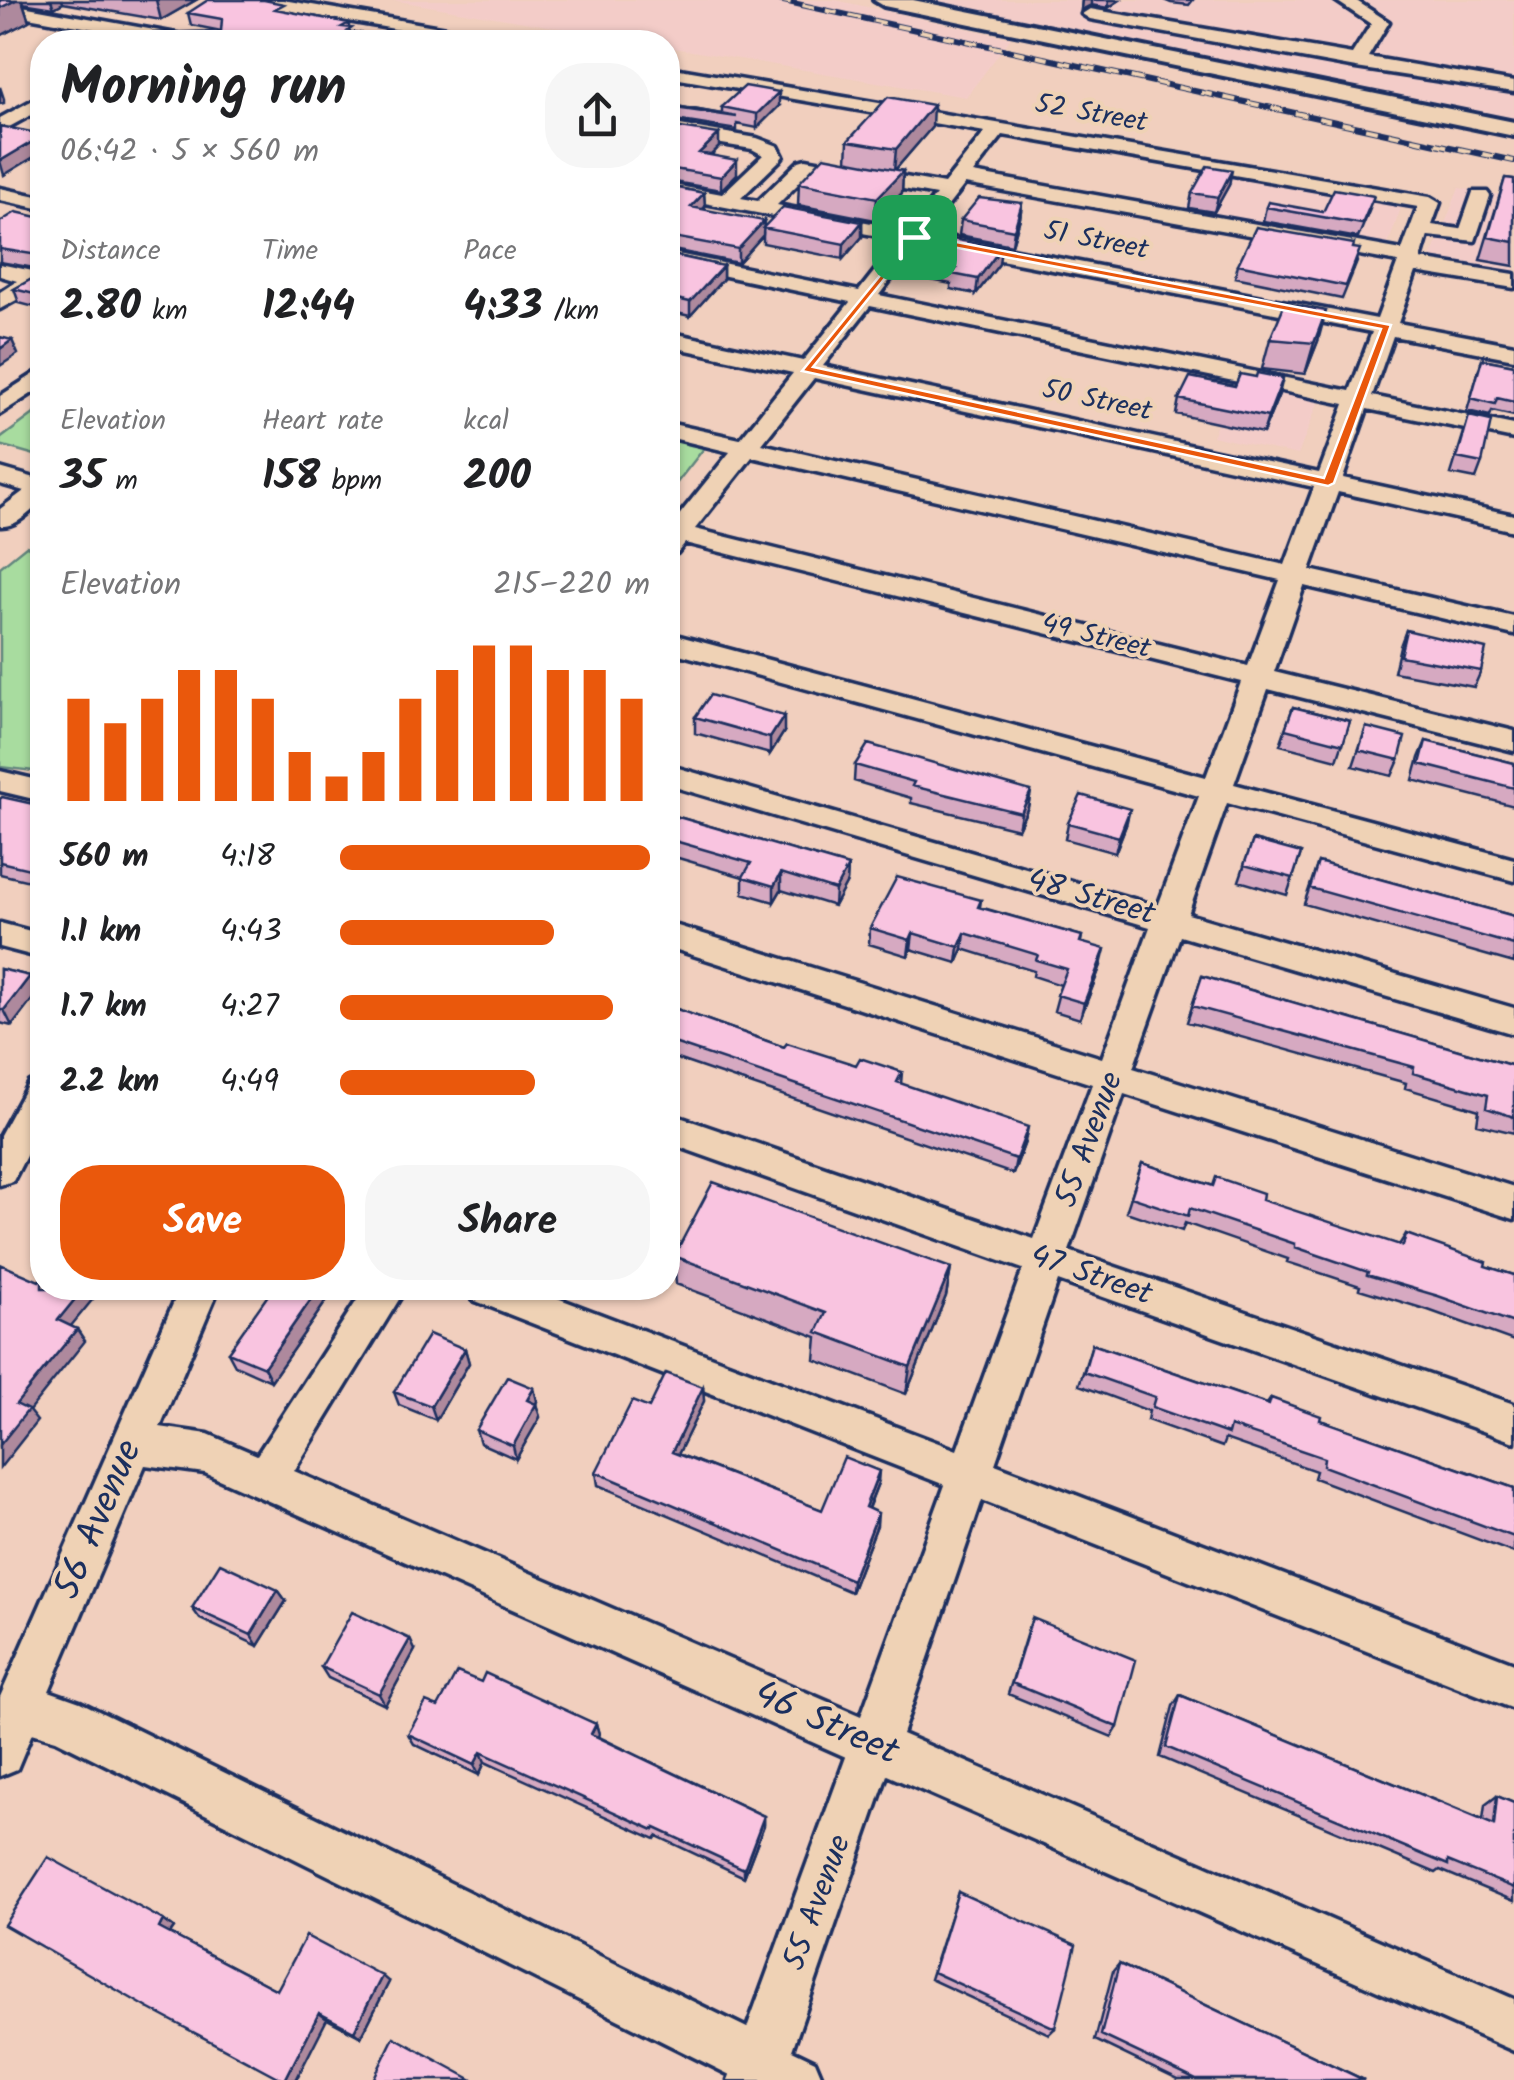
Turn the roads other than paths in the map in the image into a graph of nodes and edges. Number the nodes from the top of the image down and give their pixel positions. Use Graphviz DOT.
graph roads {
  1 [pos="254,0"];
  2 [pos="884,0"];
  3 [pos="1343,0"];
  4 [pos="0,7"];
  5 [pos="1090,14"];
  6 [pos="182,19"];
  7 [pos="107,30"];
  8 [pos="164,30"];
  9 [pos="428,30"];
  10 [pos="1293,51"];
  11 [pos="1356,63"];
  12 [pos="680,74"];
  13 [pos="1261,80"];
  14 [pos="742,85"];
  15 [pos="1514,87"];
  16 [pos="30,109"];
  17 [pos="0,126"];
  18 [pos="998,129"];
  19 [pos="1514,129"];
  20 [pos="680,131"];
  21 [pos="775,143"];
  22 [pos="955,184"];
  23 [pos="680,192"];
  24 [pos="1480,196"];
  25 [pos="726,201"];
  26 [pos="1430,202"];
  27 [pos="762,208"];
  28 [pos="1421,229"];
  29 [pos="914,237"];
  30 [pos="680,260"];
  31 [pos="1410,261"];
  32 [pos="0,270"];
  33 [pos="30,277"];
  34 [pos="1514,282"];
  35 [pos="30,284"];
  36 [pos="864,298"];
  37 [pos="0,302"];
  38 [pos="1387,328"];
  39 [pos="680,341"];
  40 [pos="1514,352"];
  41 [pos="806,368"];
  42 [pos="30,385"];
  43 [pos="1360,400"];
  44 [pos="0,407"];
  45 [pos="1514,432"];
  46 [pos="680,433"];
  47 [pos="744,448"];
  48 [pos="0,476"];
  49 [pos="1328,483"];
  50 [pos="30,485"];
  51 [pos="30,498"];
  52 [pos="0,518"];
  53 [pos="1514,523"];
  54 [pos="680,531"];
  55 [pos="680,542"];
  56 [pos="1295,575"];
  57 [pos="1514,626"];
  58 [pos="680,645"];
  59 [pos="1258,678"];
  60 [pos="1514,742"];
  61 [pos="680,778"];
  62 [pos="0,781"];
  63 [pos="30,788"];
  64 [pos="1218,790"];
  65 [pos="1514,870"];
  66 [pos="1172,921"];
  67 [pos="0,936"];
  68 [pos="680,938"];
  69 [pos="30,943"];
  70 [pos="1514,1020"];
  71 [pos="1114,1076"];
  72 [pos="30,1114"];
  73 [pos="680,1132"];
  74 [pos="0,1170"];
  75 [pos="1514,1203"];
  76 [pos="1046,1260"];
  77 [pos="193,1300"];
  78 [pos="378,1300"];
  79 [pos="518,1300"];
  80 [pos="1514,1423"];
  81 [pos="132,1443"];
  82 [pos="970,1475"];
  83 [pos="265,1479"];
  84 [pos="1514,1686"];
  85 [pos="20,1706"];
  86 [pos="875,1746"];
  87 [pos="0,1752"];
  88 [pos="1514,2025"];
  89 [pos="770,2074"];
  1 -- 9 [label="street"];
  2 -- 13 [label="main road"];
  3 -- 11 [label="street"];
  4 -- 7 [label="street"];
  5 -- 10 [label="street"];
  6 -- 8 [label="street"];
  10 -- 11 [label="street"];
  10 -- 13 [label="street"];
  11 -- 15 [label="street"];
  12 -- 14 [label="street, 52 Street"];
  13 -- 19 [label="main road"];
  14 -- 18 [label="street, 52 Street"];
  14 -- 21 [label="street"];
  16 -- 17 [label="street"];
  18 -- 22 [label="street"];
  18 -- 26 [label="street, 52 Street"];
  20 -- 25 [label="street"];
  22 -- 27 [label="street"];
  22 -- 29 [label="street"];
  22 -- 31 [label="street"];
  23 -- 25 [label="street, 51 Street"];
  24 -- 28 [label="street"];
  25 -- 27 [label="street, 51 Street"];
  26 -- 28 [label="street, 55 Avenue"];
  27 -- 29 [label="street, 51 Street"];
  28 -- 31 [label="street, 55 Avenue"];
  29 -- 36 [label="street"];
  29 -- 38 [label="street, 51 Street"];
  30 -- 36 [label="street"];
  31 -- 34 [label="street"];
  31 -- 38 [label="street, 55 Avenue"];
  32 -- 33 [label="street"];
  35 -- 37 [label="street"];
  36 -- 41 [label="street"];
  36 -- 43 [label="street"];
  38 -- 40 [label="street, 51 Street"];
  38 -- 43 [label="street, 55 Avenue"];
  39 -- 41 [label="street, 50 Street"];
  41 -- 47 [label="street"];
  41 -- 49 [label="street, 50 Street"];
  42 -- 44 [label="street"];
  43 -- 45 [label="street"];
  43 -- 49 [label="street, 55 Avenue"];
  46 -- 47 [label="street"];
  47 -- 54 [label="street"];
  47 -- 56 [label="street"];
  48 -- 50 [label="street"];
  49 -- 53 [label="street, 50 Street"];
  49 -- 56 [label="street, 55 Avenue"];
  51 -- 52 [label="street"];
  55 -- 59 [label="street, 49 Street"];
  56 -- 57 [label="street"];
  56 -- 59 [label="street, 55 Avenue"];
  58 -- 64 [label="street"];
  59 -- 60 [label="street, 49 Street"];
  59 -- 64 [label="street, 55 Avenue"];
  61 -- 66 [label="street, 48 Street"];
  62 -- 63 [label="street"];
  64 -- 65 [label="street"];
  64 -- 66 [label="street, 55 Avenue"];
  66 -- 70 [label="street, 48 Street"];
  66 -- 71 [label="street, 55 Avenue"];
  67 -- 69 [label="street"];
  68 -- 71 [label="street"];
  71 -- 75 [label="street"];
  71 -- 76 [label="street, 55 Avenue"];
  72 -- 74 [label="street"];
  73 -- 76 [label="street, 47 Street"];
  76 -- 80 [label="street, 47 Street"];
  76 -- 82 [label="street, 55 Avenue"];
  77 -- 81 [label="street, 56 Avenue"];
  78 -- 83 [label="street"];
  79 -- 82 [label="street"];
  81 -- 83 [label="street, 46 Street"];
  81 -- 85 [label="street, 56 Avenue"];
  82 -- 84 [label="street"];
  82 -- 86 [label="street, 55 Avenue"];
  83 -- 86 [label="street, 46 Street"];
  85 -- 87 [label="street, 56 Avenue"];
  85 -- 89 [label="street"];
  86 -- 88 [label="street, 46 Street"];
  86 -- 89 [label="street, 55 Avenue"];
}
